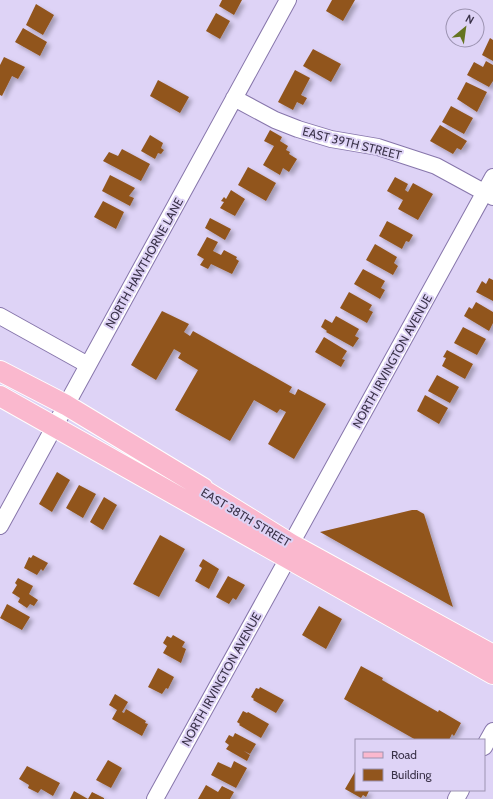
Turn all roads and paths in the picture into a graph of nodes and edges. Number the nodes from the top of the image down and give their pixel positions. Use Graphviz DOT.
graph roads {
  1 [pos="288,0"];
  2 [pos="234,98"];
  3 [pos="493,177"];
  4 [pos="489,194"];
  5 [pos="0,316"];
  6 [pos="88,365"];
  7 [pos="0,371"];
  8 [pos="0,396"];
  9 [pos="66,405"];
  10 [pos="53,427"];
  11 [pos="0,526"];
  12 [pos="290,551"];
  13 [pos="493,655"];
  14 [pos="493,674"];
  15 [pos="493,731"];
  16 [pos="485,745"];
  17 [pos="155,799"];
  1 -- 2 [label="street, NORTH HAWTHORNE LANE"];
  2 -- 4 [label="street, EAST 39TH STREET"];
  2 -- 6 [label="street, NORTH HAWTHORNE LANE"];
  3 -- 4 [label="street, NORTH IRVINGTON AVENUE"];
  4 -- 12 [label="street, NORTH IRVINGTON AVENUE"];
  5 -- 6 [label="street"];
  6 -- 9 [label="street, NORTH HAWTHORNE LANE"];
  7 -- 9 [label="main road, EAST 38TH STREET"];
  8 -- 10 [label="main road, EAST 38TH STREET"];
  9 -- 10 [label="street, NORTH HAWTHORNE LANE"];
  9 -- 12 [label="main road, EAST 38TH STREET"];
  10 -- 11 [label="street, NORTH HAWTHORNE LANE"];
  10 -- 12 [label="main road, EAST 38TH STREET"];
  12 -- 13 [label="main road, EAST 38TH STREET"];
  12 -- 14 [label="main road, EAST 38TH STREET"];
  12 -- 17 [label="street, NORTH IRVINGTON AVENUE"];
  15 -- 16 [label="street"];
}
